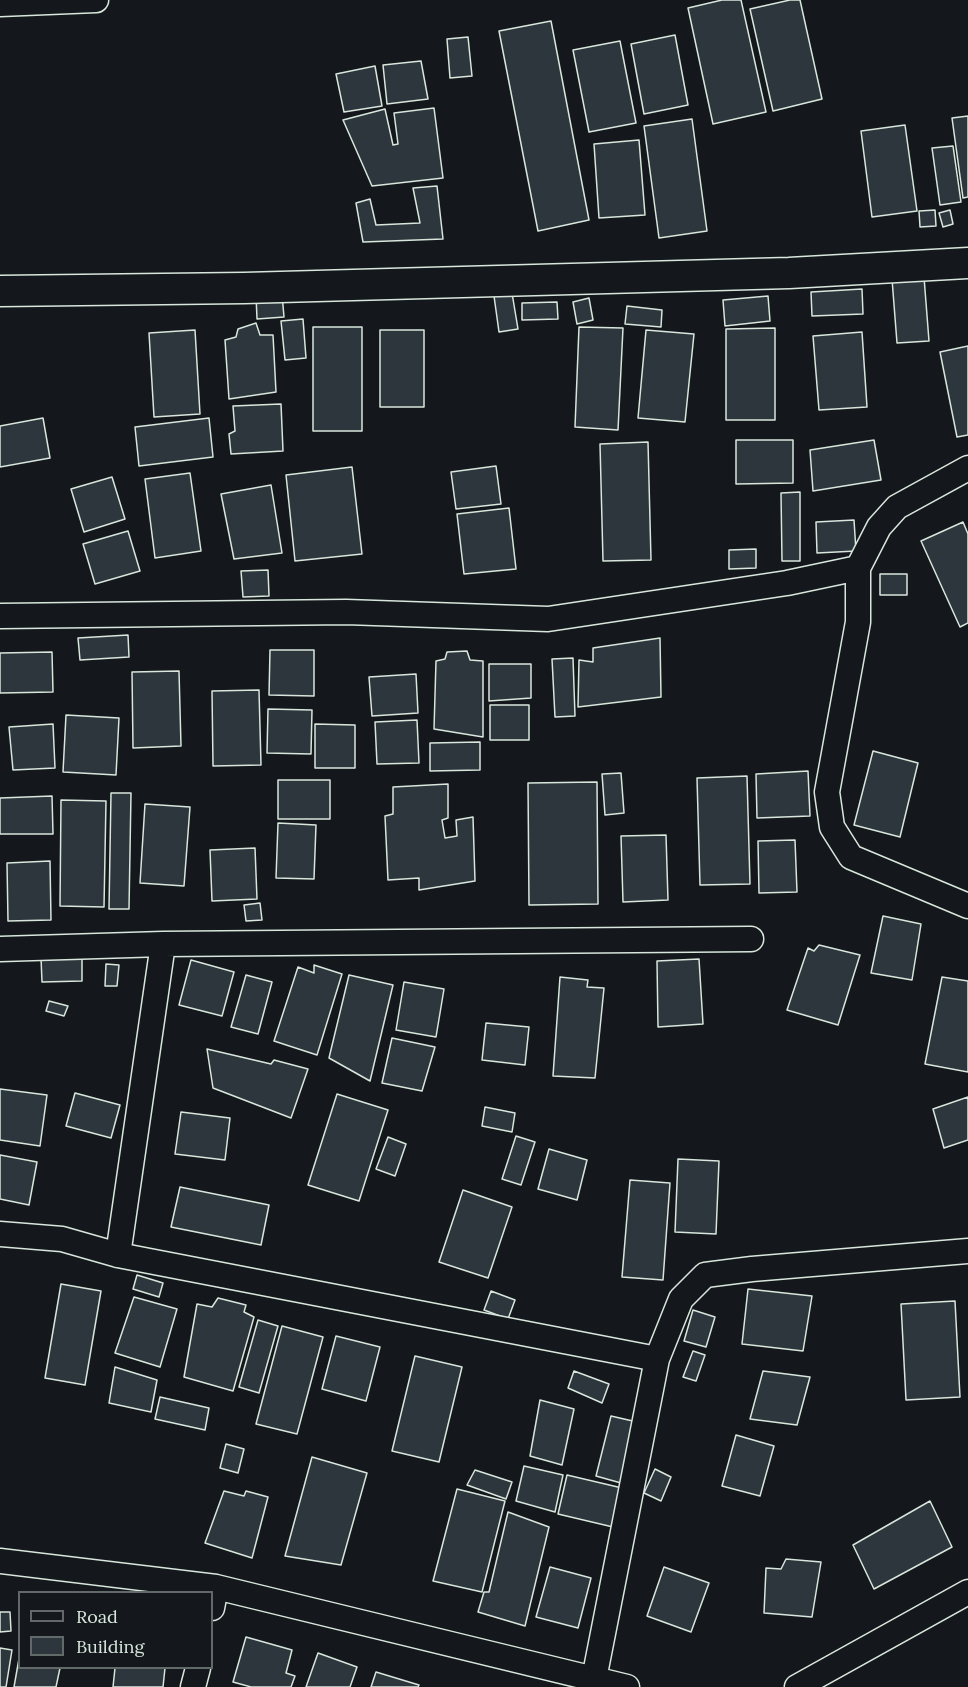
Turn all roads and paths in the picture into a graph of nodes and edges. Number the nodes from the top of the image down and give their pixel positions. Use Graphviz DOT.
graph roads {
  1 [pos="96,0"];
  2 [pos="0,4"];
  3 [pos="968,263"];
  4 [pos="0,291"];
  5 [pos="968,468"];
  6 [pos="858,568"];
  7 [pos="0,616"];
  8 [pos="968,906"];
  9 [pos="751,939"];
  10 [pos="163,944"];
  11 [pos="0,949"];
  12 [pos="0,1234"];
  13 [pos="968,1251"];
  14 [pos="118,1255"];
  15 [pos="657,1359"];
  16 [pos="0,1561"];
  17 [pos="174,1591"];
  18 [pos="968,1592"];
  19 [pos="214,1598"];
  20 [pos="198,1669"];
  21 [pos="594,1679"];
  22 [pos="193,1687"];
  23 [pos="627,1687"];
  24 [pos="797,1687"];
  1 -- 2 [label="street"];
  3 -- 4 [label="street"];
  5 -- 6 [label="street"];
  6 -- 7 [label="street"];
  6 -- 8 [label="street"];
  9 -- 10 [label="street"];
  10 -- 11 [label="street"];
  10 -- 14 [label="street"];
  12 -- 14 [label="street"];
  13 -- 15 [label="street"];
  14 -- 15 [label="street"];
  15 -- 21 [label="street"];
  16 -- 17 [label="street"];
  18 -- 24 [label="street"];
  19 -- 21 [label="street"];
  20 -- 22 [label="street"];
  21 -- 23 [label="street"];
}
